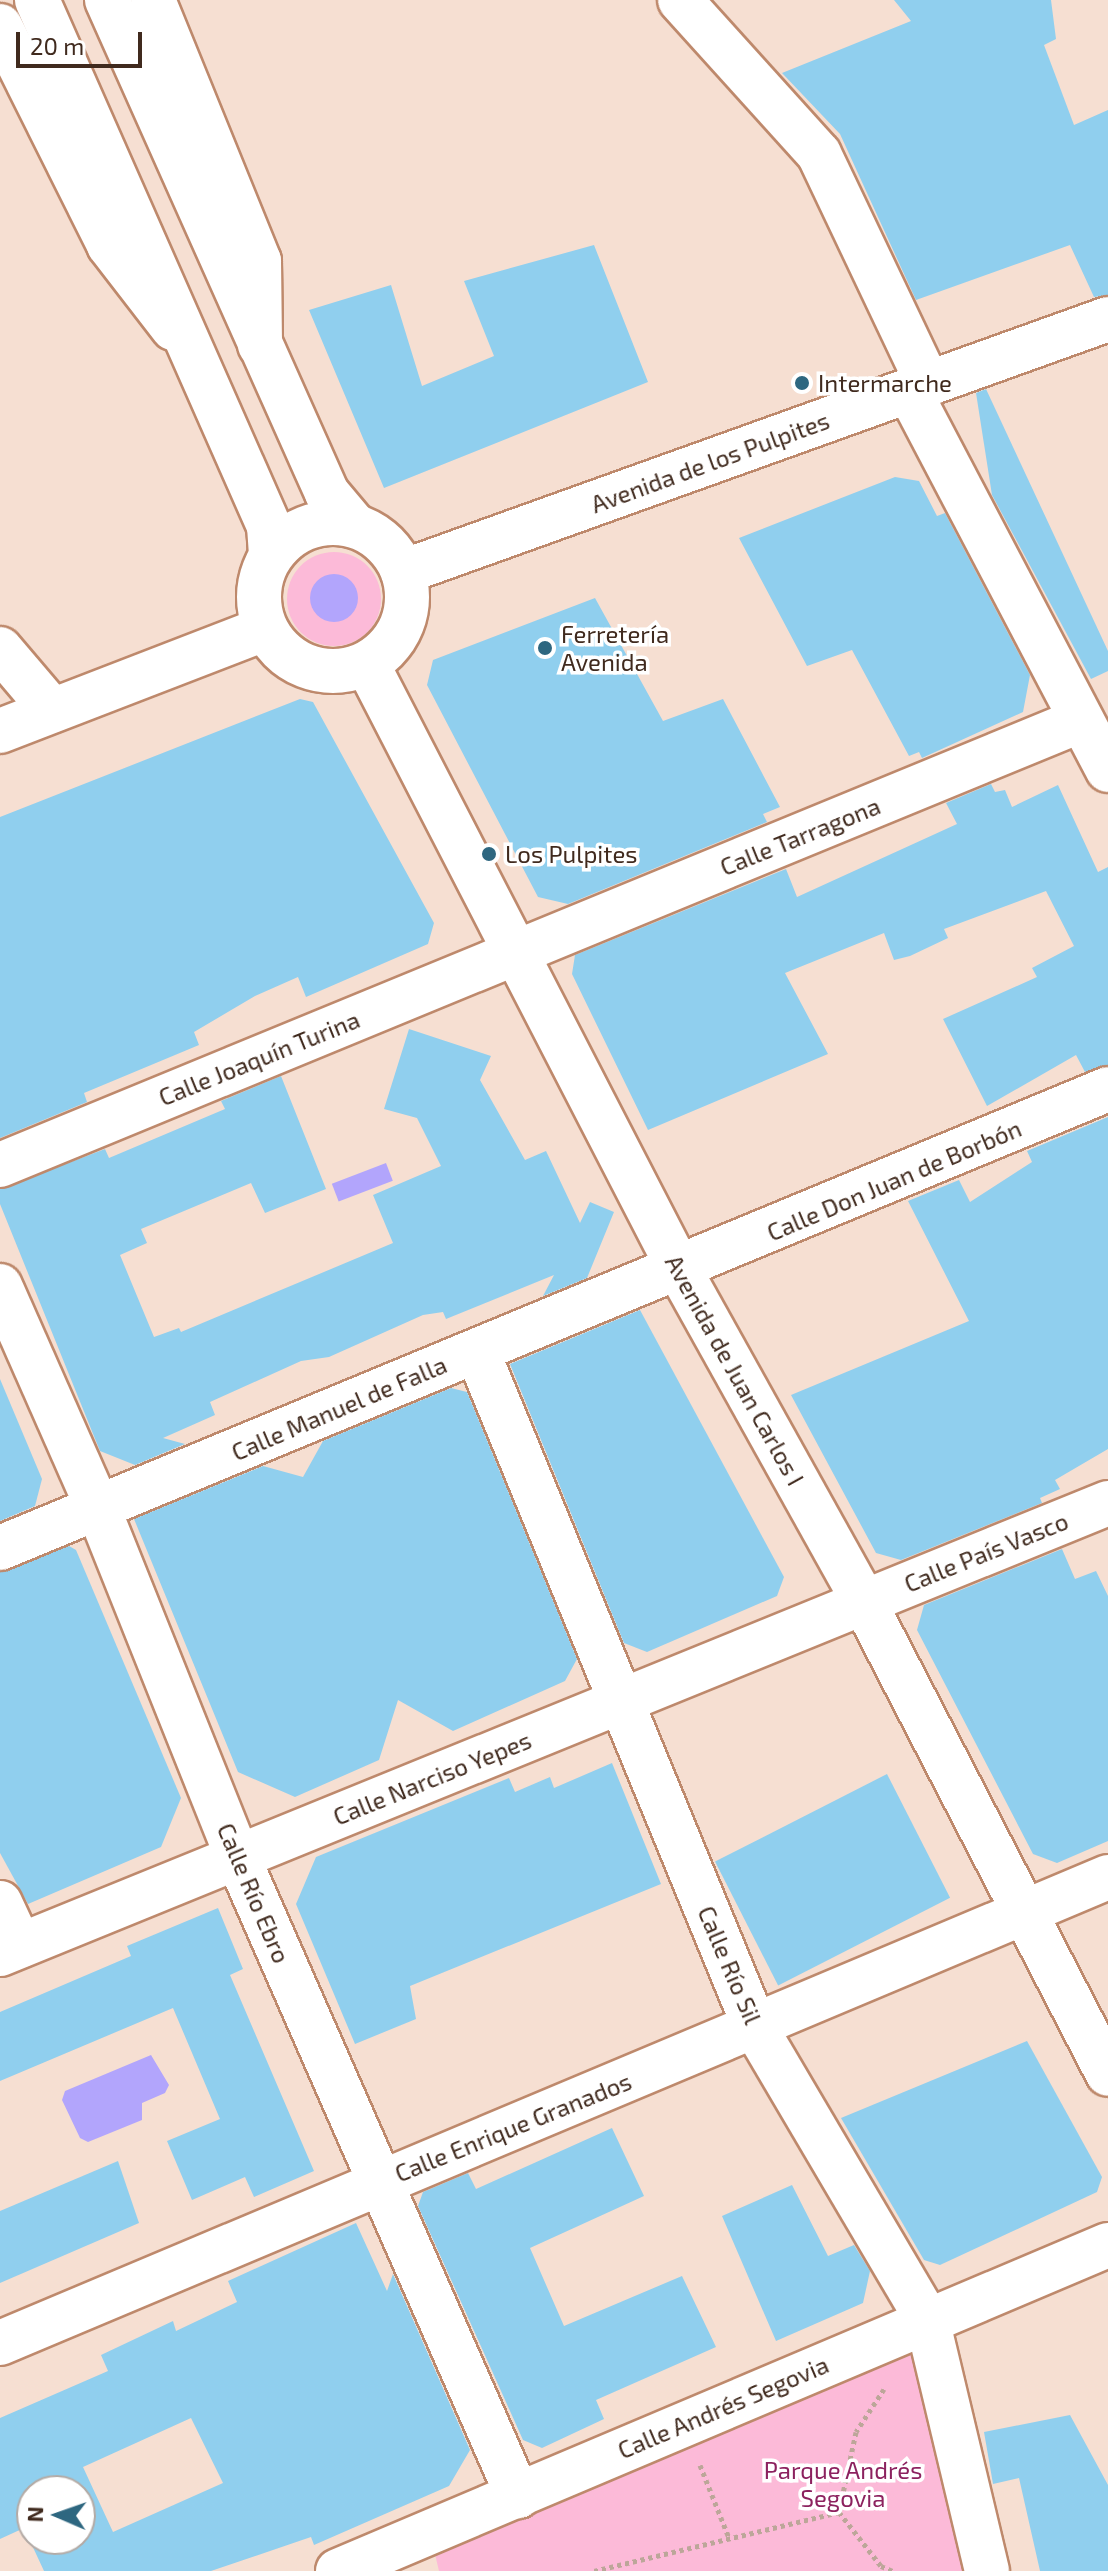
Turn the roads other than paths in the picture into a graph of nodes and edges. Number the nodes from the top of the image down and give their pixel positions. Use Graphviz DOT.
graph roads {
  1 [pos="37,0"];
  2 [pos="107,0"];
  3 [pos="153,0"];
  4 [pos="680,0"];
  5 [pos="0,26"];
  6 [pos="1108,319"];
  7 [pos="260,348"];
  8 [pos="197,359"];
  9 [pos="919,387"];
  10 [pos="354,525"];
  11 [pos="271,555"];
  12 [pos="403,572"];
  13 [pos="265,629"];
  14 [pos="0,649"];
  15 [pos="367,664"];
  16 [pos="52,710"];
  17 [pos="1081,720"];
  18 [pos="0,731"];
  19 [pos="1108,770"];
  20 [pos="519,952"];
  21 [pos="1108,1089"];
  22 [pos="0,1165"];
  23 [pos="680,1271"];
  24 [pos="0,1286"];
  25 [pos="477,1351"];
  26 [pos="1108,1503"];
  27 [pos="98,1508"];
  28 [pos="0,1548"];
  29 [pos="864,1602"];
  30 [pos="621,1701"];
  31 [pos="238,1858"];
  32 [pos="1108,1877"];
  33 [pos="0,1903"];
  34 [pos="1026,1911"];
  35 [pos="10,1950"];
  36 [pos="755,2027"];
  37 [pos="1108,2074"];
  38 [pos="379,2182"];
  39 [pos="1108,2245"];
  40 [pos="927,2319"];
  41 [pos="0,2343"];
  42 [pos="518,2496"];
  43 [pos="434,2552"];
  44 [pos="338,2571"];
  45 [pos="987,2571"];
  1 -- 8 [label="street"];
  2 -- 7 [label="street"];
  3 -- 7 [label="street"];
  4 -- 9 [label="street"];
  5 -- 8 [label="street"];
  6 -- 9 [label="street, Avenida de los Pulpites"];
  7 -- 10 [label="street"];
  8 -- 11 [label="street"];
  9 -- 12 [label="street, Avenida de los Pulpites"];
  9 -- 17 [label="street"];
  10 -- 11 [label="street"];
  10 -- 12 [label="street"];
  11 -- 13 [label="street"];
  12 -- 15 [label="street"];
  13 -- 15 [label="street"];
  13 -- 16 [label="street"];
  14 -- 16 [label="street"];
  15 -- 20 [label="street, Avenida de Juan Carlos I"];
  16 -- 18 [label="street"];
  17 -- 19 [label="street"];
  17 -- 20 [label="street, Calle Tarragona"];
  20 -- 22 [label="street, Calle Joaquín Turina"];
  20 -- 23 [label="street, Avenida de Juan Carlos I"];
  21 -- 23 [label="street, Calle Don Juan de Borbón"];
  23 -- 25 [label="street, Calle Manuel de Falla"];
  23 -- 29 [label="street, Avenida de Juan Carlos I"];
  24 -- 27 [label="street, Calle Río Ebro"];
  25 -- 27 [label="street, Calle Manuel de Falla"];
  25 -- 30 [label="street, Calle Río Sil"];
  26 -- 29 [label="street, Calle País Vasco"];
  27 -- 28 [label="street, Calle Manuel de Falla"];
  27 -- 31 [label="street, Calle Río Ebro"];
  29 -- 30 [label="street, Calle Narciso Yepes"];
  29 -- 34 [label="street, Avenida de Juan Carlos I"];
  30 -- 31 [label="street, Calle Narciso Yepes"];
  30 -- 36 [label="street, Calle Río Sil"];
  31 -- 35 [label="street, Calle Narciso Yepes"];
  31 -- 38 [label="street, Calle Río Ebro"];
  32 -- 34 [label="street, Calle Enrique Granados"];
  33 -- 35 [label="street"];
  34 -- 36 [label="street, Calle Enrique Granados"];
  34 -- 37 [label="street, Avenida de Juan Carlos I"];
  36 -- 38 [label="street, Calle Enrique Granados"];
  36 -- 40 [label="street, Calle Río Sil"];
  38 -- 41 [label="street, Calle Enrique Granados"];
  38 -- 42 [label="street, Calle Río Ebro"];
  39 -- 40 [label="street, Calle Andrés Segovia"];
  40 -- 42 [label="street, Calle Andrés Segovia"];
  40 -- 45 [label="street, Calle Río Sil"];
  42 -- 43 [label="street, Calle Andrés Segovia"];
  43 -- 44 [label="street, Calle Andrés Segovia"];
}
